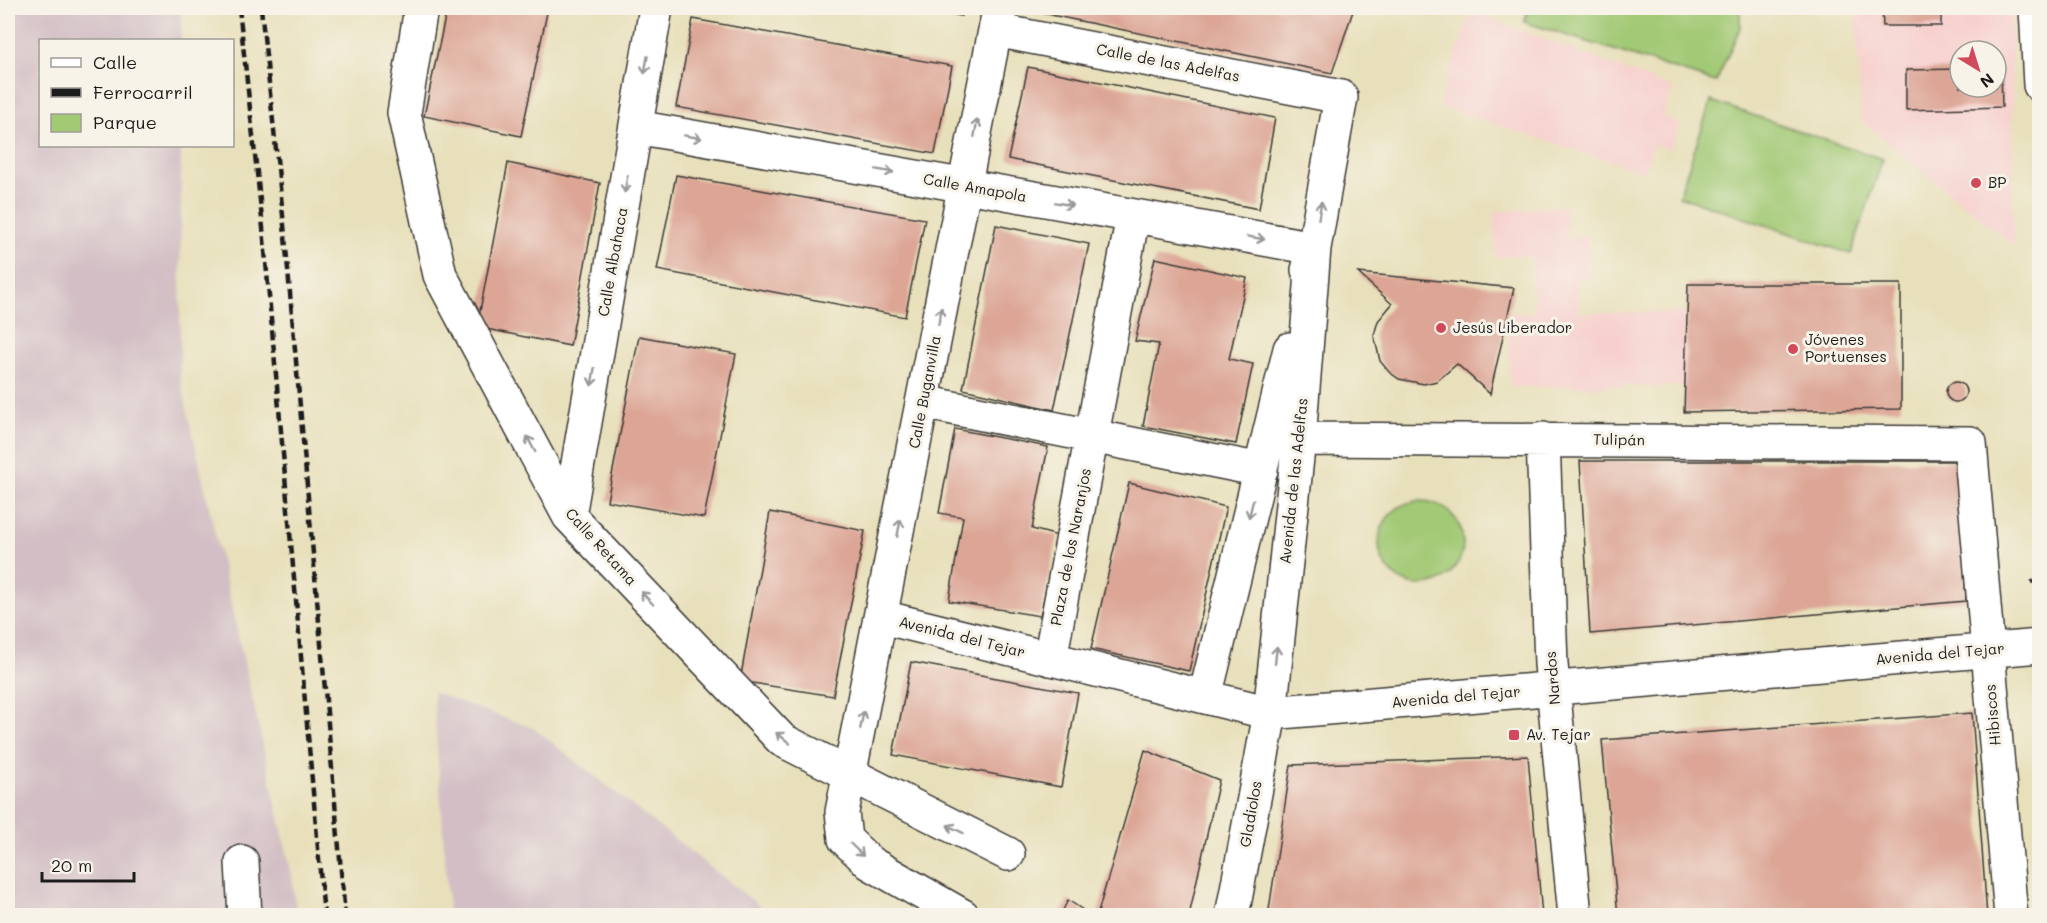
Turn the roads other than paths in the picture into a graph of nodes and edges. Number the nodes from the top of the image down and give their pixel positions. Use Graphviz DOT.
graph roads {
  1 [pos="421,8"];
  2 [pos="656,8"];
  3 [pos="2036,8"];
  4 [pos="997,19"];
  5 [pos="2040,85"];
  6 [pos="1341,97"];
  7 [pos="636,127"];
  8 [pos="965,186"];
  9 [pos="1133,216"];
  10 [pos="1314,248"];
  11 [pos="923,402"];
  12 [pos="1092,436"];
  13 [pos="1284,437"];
  14 [pos="1543,439"];
  15 [pos="1970,443"];
  16 [pos="1261,470"];
  17 [pos="569,516"];
  18 [pos="882,617"];
  19 [pos="2040,646"];
  20 [pos="1987,649"];
  21 [pos="1050,659"];
  22 [pos="1554,688"];
  23 [pos="1205,697"];
  24 [pos="1270,713"];
  25 [pos="851,777"];
  26 [pos="1008,855"];
  27 [pos="242,862"];
  28 [pos="245,915"];
  29 [pos="963,915"];
  30 [pos="1232,915"];
  31 [pos="1575,915"];
  32 [pos="2011,915"];
  17 -- 1 [label="street, Calle Retama, one-way"];
  2 -- 7 [label="street, Calle Albahaca, one-way"];
  3 -- 5 [label="street"];
  4 -- 6 [label="street, Calle de las Adelfas"];
  8 -- 4 [label="street, Calle Buganvilla, one-way"];
  10 -- 6 [label="street, Avenida de las Adelfas, one-way"];
  7 -- 8 [label="street, Calle Amapola, one-way"];
  7 -- 17 [label="street, Calle Albahaca, one-way"];
  8 -- 9 [label="street, Calle Amapola, one-way"];
  11 -- 8 [label="street, Calle Buganvilla, one-way"];
  9 -- 10 [label="street, Calle Amapola, one-way"];
  9 -- 12 [label="street, Plaza de los Naranjos"];
  10 -- 13 [label="street, Avenida de las Adelfas"];
  11 -- 12 [label="street"];
  18 -- 11 [label="street, Calle Buganvilla, one-way"];
  12 -- 16 [label="street"];
  12 -- 21 [label="street, Plaza de los Naranjos"];
  13 -- 14 [label="street, Tulipán"];
  13 -- 16 [label="street, Avenida de las Adelfas"];
  24 -- 13 [label="street, Avenida de las Adelfas, one-way"];
  14 -- 15 [label="street, Tulipán"];
  14 -- 22 [label="street, Nardos"];
  15 -- 20 [label="street, Hibiscos"];
  16 -- 23 [label="street, Avenida de las Adelfas, one-way"];
  25 -- 17 [label="street, Calle Retama, one-way"];
  18 -- 21 [label="street, Avenida del Tejar"];
  25 -- 18 [label="street, Calle Buganvilla, one-way"];
  19 -- 20 [label="street, Avenida del Tejar"];
  20 -- 22 [label="street, Avenida del Tejar"];
  20 -- 32 [label="street, Hibiscos"];
  21 -- 23 [label="street, Avenida del Tejar"];
  22 -- 24 [label="street, Avenida del Tejar"];
  22 -- 31 [label="street, Nardos"];
  23 -- 24 [label="street, Avenida del Tejar"];
  24 -- 30 [label="street, Gladiolos"];
  26 -- 25 [label="street, Calle Retama, one-way"];
  25 -- 29 [label="street, Calle Buganvilla, one-way"];
  27 -- 28 [label="street"];
}
